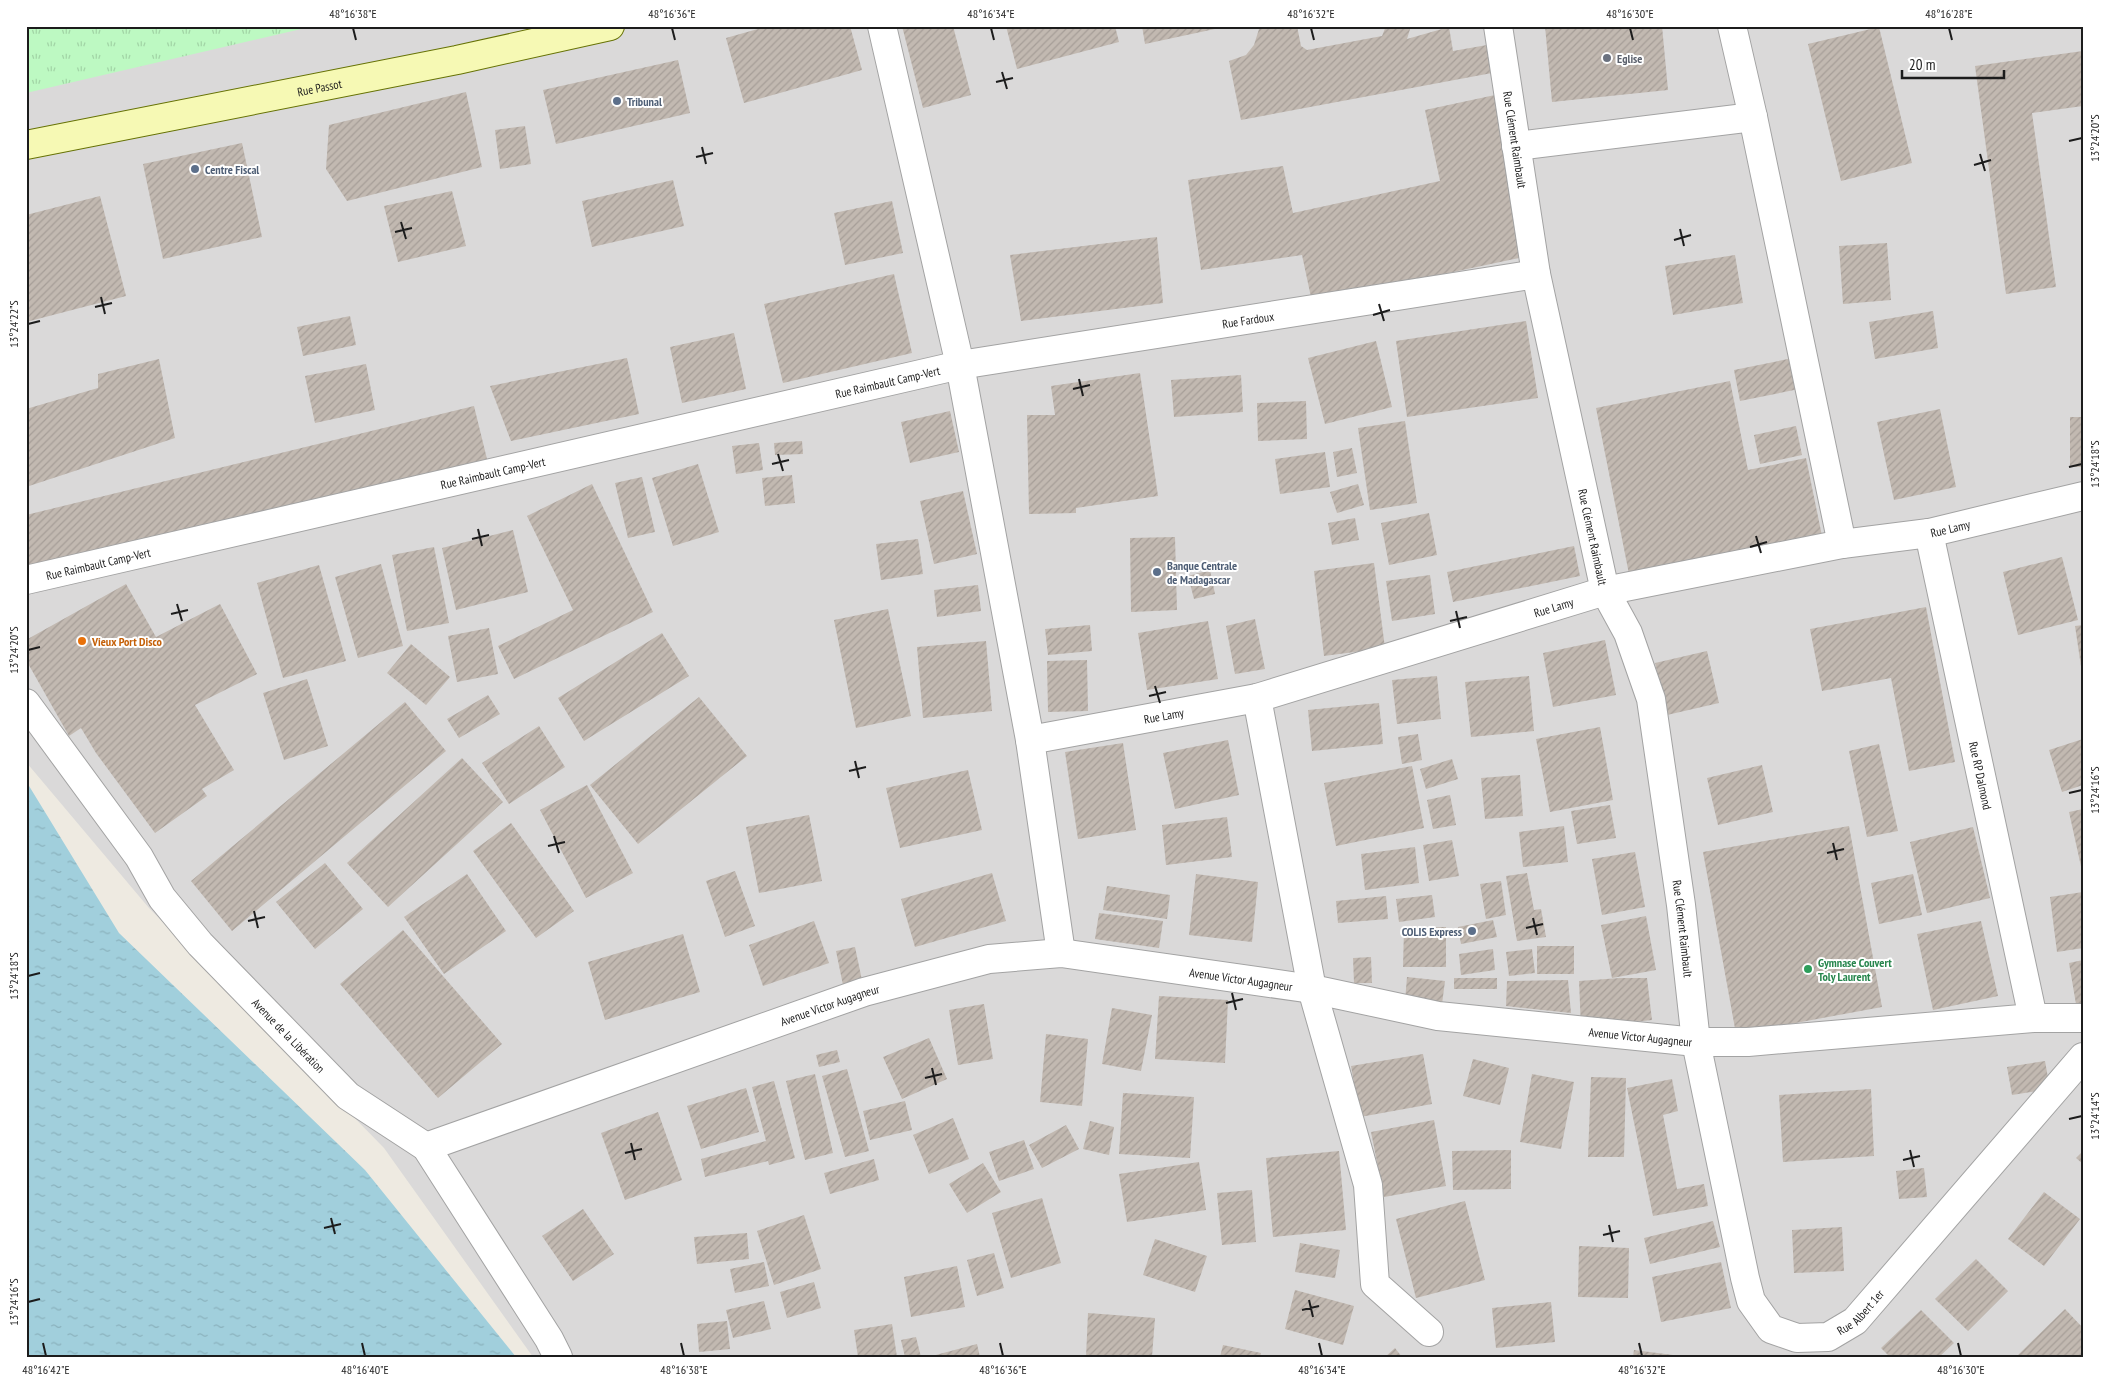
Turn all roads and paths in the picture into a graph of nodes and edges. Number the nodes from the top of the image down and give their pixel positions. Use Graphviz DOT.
graph roads {
  1 [pos="610,26"];
  2 [pos="882,26"];
  3 [pos="1498,26"];
  4 [pos="1732,26"];
  5 [pos="1753,117"];
  6 [pos="26,145"];
  7 [pos="1516,146"];
  8 [pos="1536,274"];
  9 [pos="960,365"];
  10 [pos="2083,496"];
  11 [pos="1929,533"];
  12 [pos="1842,544"];
  13 [pos="26,580"];
  14 [pos="1605,591"];
  15 [pos="1257,698"];
  16 [pos="26,703"];
  17 [pos="1030,740"];
  18 [pos="1061,953"];
  19 [pos="1312,989"];
  20 [pos="2033,1018"];
  21 [pos="2083,1018"];
  22 [pos="1696,1042"];
  23 [pos="2083,1057"];
  24 [pos="426,1147"];
  25 [pos="1429,1332"];
  26 [pos="558,1357"];
  1 -- 6 [label="main road, Rue Passot"];
  2 -- 9 [label="street"];
  3 -- 7 [label="street, Rue Clément Raimbault"];
  4 -- 5 [label="street"];
  5 -- 7 [label="street"];
  5 -- 12 [label="street"];
  7 -- 8 [label="street, Rue Clément Raimbault"];
  8 -- 9 [label="street, Rue Fardoux"];
  8 -- 14 [label="street, Rue Clément Raimbault"];
  9 -- 13 [label="street, Rue Raimbault Camp-Vert"];
  9 -- 17 [label="street"];
  10 -- 11 [label="street, Rue Lamy"];
  11 -- 12 [label="street, Rue Lamy"];
  11 -- 20 [label="street, Rue RP Dalmond"];
  12 -- 14 [label="street, Rue Lamy"];
  14 -- 15 [label="street, Rue Lamy"];
  14 -- 22 [label="street, Rue Clément Raimbault"];
  15 -- 17 [label="street, Rue Lamy"];
  15 -- 19 [label="street"];
  16 -- 24 [label="street, Avenue de la Libération"];
  17 -- 18 [label="street"];
  18 -- 19 [label="street, Avenue Victor Augagneur"];
  18 -- 24 [label="street, Avenue Victor Augagneur"];
  19 -- 22 [label="street, Avenue Victor Augagneur"];
  19 -- 25 [label="street"];
  20 -- 21 [label="street, Avenue Victor Augagneur"];
  20 -- 22 [label="street, Avenue Victor Augagneur"];
  22 -- 23 [label="street, Rue Albert 1er"];
  24 -- 26 [label="street, Avenue de la Libération"];
}
